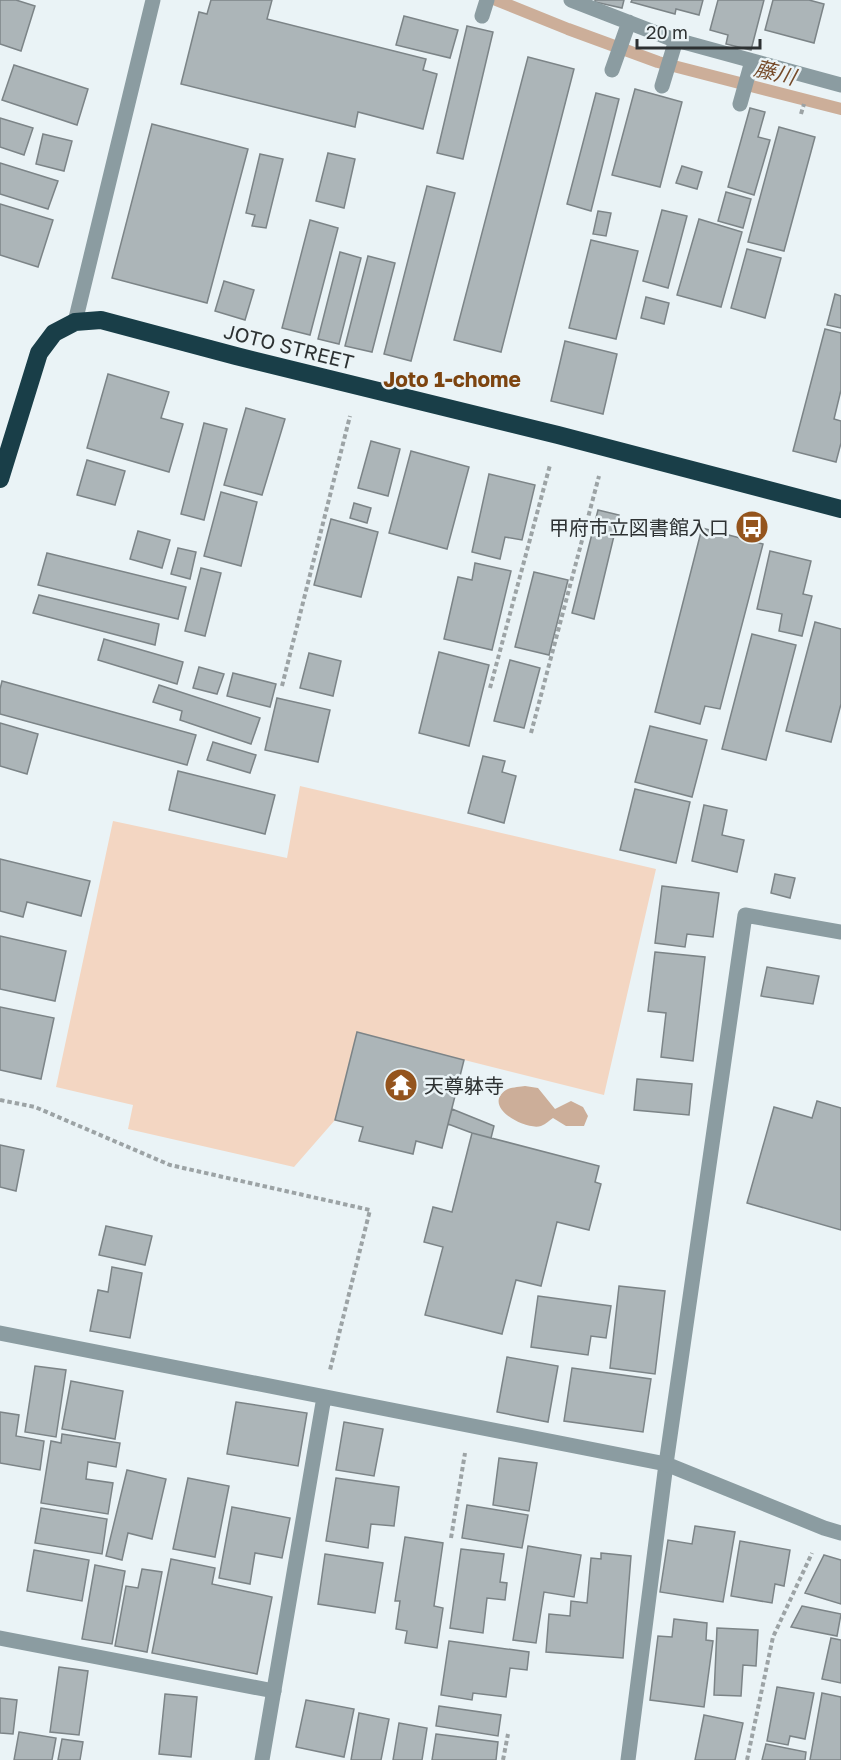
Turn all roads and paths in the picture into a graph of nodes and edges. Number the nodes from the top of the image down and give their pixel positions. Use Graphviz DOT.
graph roads {
  1 [pos="153,0"];
  2 [pos="487,0"];
  3 [pos="572,0"];
  4 [pos="482,16"];
  5 [pos="628,27"];
  6 [pos="675,45"];
  7 [pos="750,66"];
  8 [pos="612,69"];
  9 [pos="841,85"];
  10 [pos="662,86"];
  11 [pos="740,104"];
  12 [pos="75,322"];
  13 [pos="358,386"];
  14 [pos="558,435"];
  15 [pos="607,448"];
  16 [pos="0,479"];
  17 [pos="841,509"];
  18 [pos="282,686"];
  19 [pos="490,688"];
  20 [pos="531,733"];
  21 [pos="841,932"];
  22 [pos="0,1100"];
  23 [pos="0,1333"];
  24 [pos="324,1397"];
  25 [pos="469,1426"];
  26 [pos="666,1464"];
  27 [pos="824,1528"];
  28 [pos="841,1533"];
  29 [pos="451,1538"];
  30 [pos="0,1638"];
  31 [pos="274,1691"];
  32 [pos="508,1734"];
  33 [pos="262,1760"];
  34 [pos="503,1760"];
  35 [pos="628,1760"];
  36 [pos="747,1760"];
  1 -- 12 [label="street"];
  2 -- 4 [label="street"];
  3 -- 5 [label="street"];
  5 -- 6 [label="street"];
  5 -- 8 [label="street"];
  6 -- 7 [label="street"];
  6 -- 10 [label="street"];
  7 -- 9 [label="street"];
  7 -- 11 [label="street"];
  12 -- 13 [label="highway, JOTO STREET"];
  12 -- 16 [label="highway"];
  13 -- 14 [label="highway, JOTO STREET"];
  13 -- 18 [label="path"];
  14 -- 15 [label="highway, JOTO STREET"];
  14 -- 19 [label="path"];
  15 -- 17 [label="highway, JOTO STREET"];
  15 -- 20 [label="path"];
  21 -- 26 [label="street"];
  22 -- 24 [label="path"];
  23 -- 24 [label="street"];
  24 -- 25 [label="street"];
  24 -- 31 [label="street"];
  25 -- 26 [label="street"];
  25 -- 29 [label="path"];
  26 -- 27 [label="street"];
  26 -- 35 [label="street"];
  27 -- 28 [label="street"];
  27 -- 36 [label="path"];
  30 -- 31 [label="street"];
  31 -- 33 [label="street"];
  32 -- 34 [label="path"];
}
